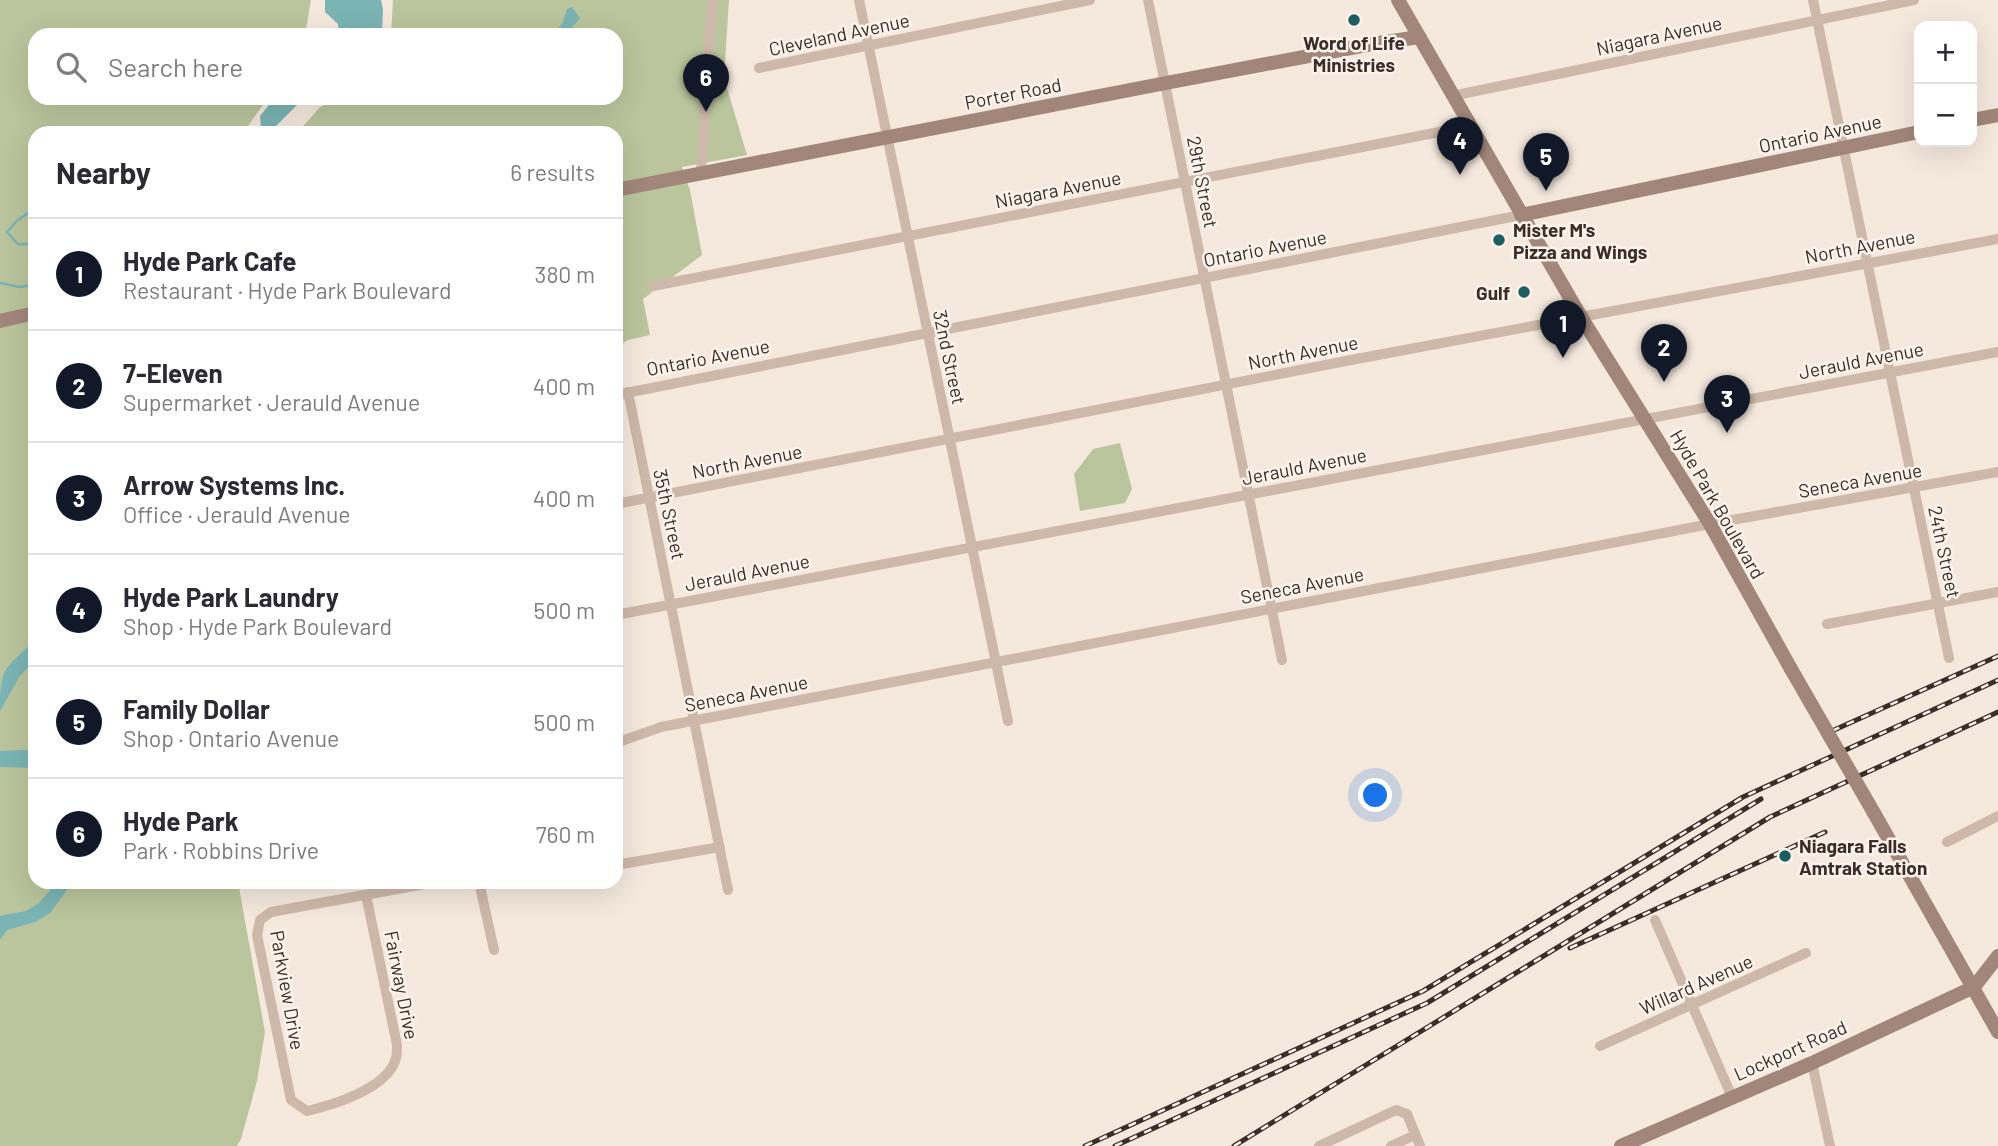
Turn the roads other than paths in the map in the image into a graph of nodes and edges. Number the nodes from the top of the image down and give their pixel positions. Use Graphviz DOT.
graph roads {
  1 [pos="713,0"];
  2 [pos="859,0"];
  3 [pos="1090,0"];
  4 [pos="1148,0"];
  5 [pos="1398,0"];
  6 [pos="1813,0"];
  7 [pos="1914,0"];
  8 [pos="1817,20"];
  9 [pos="1419,37"];
  10 [pos="869,45"];
  11 [pos="759,68"];
  12 [pos="1166,83"];
  13 [pos="1452,96"];
  14 [pos="1998,115"];
  15 [pos="1977,119"];
  16 [pos="1470,126"];
  17 [pos="1914,133"];
  18 [pos="887,137"];
  19 [pos="1844,148"];
  20 [pos="701,173"];
  21 [pos="1184,182"];
  22 [pos="623,189"];
  23 [pos="1521,215"];
  24 [pos="907,236"];
  25 [pos="1998,239"];
  26 [pos="1867,263"];
  27 [pos="1206,279"];
  28 [pos="653,286"];
  29 [pos="28,315"];
  30 [pos="1581,317"];
  31 [pos="0,321"];
  32 [pos="927,334"];
  33 [pos="1998,352"];
  34 [pos="1890,372"];
  35 [pos="1227,385"];
  36 [pos="628,393"];
  37 [pos="623,394"];
  38 [pos="1646,418"];
  39 [pos="950,440"];
  40 [pos="1998,472"];
  41 [pos="1914,488"];
  42 [pos="1249,494"];
  43 [pos="648,498"];
  44 [pos="623,503"];
  45 [pos="1710,524"];
  46 [pos="972,547"];
  47 [pos="1998,592"];
  48 [pos="1938,603"];
  49 [pos="671,604"];
  50 [pos="1273,609"];
  51 [pos="623,614"];
  52 [pos="1827,624"];
  53 [pos="1950,658"];
  54 [pos="1282,660"];
  55 [pos="995,662"];
  56 [pos="695,721"];
  57 [pos="1008,721"];
  58 [pos="623,741"];
  59 [pos="1998,816"];
  60 [pos="1947,842"];
  61 [pos="720,847"];
  62 [pos="623,863"];
  63 [pos="398,889"];
  64 [pos="481,889"];
  65 [pos="728,890"];
  66 [pos="366,895"];
  67 [pos="1656,920"];
  68 [pos="494,950"];
  69 [pos="1806,953"];
  70 [pos="1998,956"];
  71 [pos="1974,987"];
  72 [pos="1691,1006"];
  73 [pos="1998,1032"];
  74 [pos="1600,1046"];
  75 [pos="1812,1063"];
  76 [pos="1732,1097"];
  77 [pos="307,1111"];
  78 [pos="1415,1135"];
  79 [pos="1319,1146"];
  80 [pos="1391,1146"];
  81 [pos="1420,1146"];
  82 [pos="1622,1146"];
  83 [pos="1830,1146"];
  1 -- 20 [label="street"];
  2 -- 10 [label="street, 32nd Street"];
  3 -- 10 [label="street, Cleveland Avenue"];
  4 -- 12 [label="street, 29th Street"];
  5 -- 9 [label="main road, Hyde Park Boulevard"];
  6 -- 8 [label="street, 24th Street"];
  7 -- 8 [label="street, Niagara Avenue"];
  8 -- 13 [label="street, Niagara Avenue"];
  8 -- 19 [label="street, 24th Street"];
  9 -- 12 [label="main road, Porter Road"];
  9 -- 13 [label="main road, Hyde Park Boulevard"];
  10 -- 11 [label="street, Cleveland Avenue"];
  10 -- 18 [label="street, 32nd Street"];
  12 -- 18 [label="main road, Porter Road"];
  12 -- 21 [label="street, 29th Street"];
  13 -- 16 [label="main road, Hyde Park Boulevard"];
  14 -- 15 [label="main road"];
  16 -- 21 [label="street, Niagara Avenue"];
  16 -- 23 [label="main road, Hyde Park Boulevard"];
  17 -- 19 [label="main road, Ontario Avenue"];
  18 -- 20 [label="main road, Porter Road"];
  18 -- 24 [label="street, 32nd Street"];
  19 -- 23 [label="main road, Ontario Avenue"];
  19 -- 26 [label="street, 24th Street"];
  20 -- 22 [label="main road, Porter Road"];
  21 -- 24 [label="street, Niagara Avenue"];
  21 -- 27 [label="street, 29th Street"];
  23 -- 27 [label="street, Ontario Avenue"];
  23 -- 30 [label="main road, Hyde Park Boulevard"];
  24 -- 28 [label="street, Niagara Avenue"];
  24 -- 32 [label="street, 32nd Street"];
  25 -- 26 [label="street, North Avenue"];
  26 -- 30 [label="street, North Avenue"];
  26 -- 34 [label="street, 24th Street"];
  27 -- 32 [label="street, Ontario Avenue"];
  27 -- 35 [label="street, 29th Street"];
  29 -- 31 [label="main road"];
  30 -- 35 [label="street, North Avenue"];
  30 -- 38 [label="main road, Hyde Park Boulevard"];
  32 -- 36 [label="street, Ontario Avenue"];
  32 -- 39 [label="street, 32nd Street"];
  33 -- 34 [label="street, Jerauld Avenue"];
  34 -- 38 [label="street, Jerauld Avenue"];
  34 -- 41 [label="street, 24th Street"];
  35 -- 39 [label="street, North Avenue"];
  35 -- 42 [label="street, 29th Street"];
  36 -- 37 [label="street, Ontario Avenue"];
  36 -- 43 [label="street, 35th Street"];
  38 -- 42 [label="street, Jerauld Avenue"];
  38 -- 45 [label="main road, Hyde Park Boulevard"];
  39 -- 43 [label="street, North Avenue"];
  39 -- 46 [label="street, 32nd Street"];
  40 -- 41 [label="street, Seneca Avenue"];
  41 -- 45 [label="street, Seneca Avenue"];
  41 -- 48 [label="street, 24th Street"];
  42 -- 46 [label="street, Jerauld Avenue"];
  42 -- 50 [label="street, 29th Street"];
  43 -- 44 [label="street, North Avenue"];
  43 -- 49 [label="street, 35th Street"];
  45 -- 50 [label="street, Seneca Avenue"];
  45 -- 71 [label="main road, Hyde Park Boulevard, bridge"];
  46 -- 49 [label="street, Jerauld Avenue"];
  46 -- 55 [label="street, 32nd Street"];
  47 -- 48 [label="street"];
  48 -- 52 [label="street"];
  48 -- 53 [label="street, 24th Street"];
  49 -- 51 [label="street, Jerauld Avenue"];
  49 -- 56 [label="street, 35th Street"];
  50 -- 54 [label="street, 29th Street"];
  50 -- 55 [label="street, Seneca Avenue"];
  55 -- 56 [label="street, Seneca Avenue"];
  55 -- 57 [label="street, 32nd Street"];
  56 -- 58 [label="street, Seneca Avenue"];
  56 -- 61 [label="street, 35th Street"];
  59 -- 60 [label="street"];
  61 -- 62 [label="street"];
  61 -- 65 [label="street, 35th Street"];
  63 -- 66 [label="street, Parkview Drive"];
  64 -- 68 [label="street"];
  66 -- 77 [label="street, Fairway Drive"];
  66 -- 77 [label="street, Parkview Drive"];
  67 -- 72 [label="street"];
  69 -- 72 [label="street, Willard Avenue"];
  70 -- 71 [label="main road"];
  71 -- 73 [label="main road, Hyde Park Boulevard"];
  71 -- 75 [label="main road, Lockport Road"];
  72 -- 74 [label="street, Willard Avenue"];
  72 -- 76 [label="street"];
  75 -- 76 [label="main road, Lockport Road"];
  75 -- 83 [label="street"];
  76 -- 82 [label="main road, Lockport Road"];
  78 -- 79 [label="street"];
  78 -- 80 [label="street"];
  78 -- 81 [label="street"];
}
